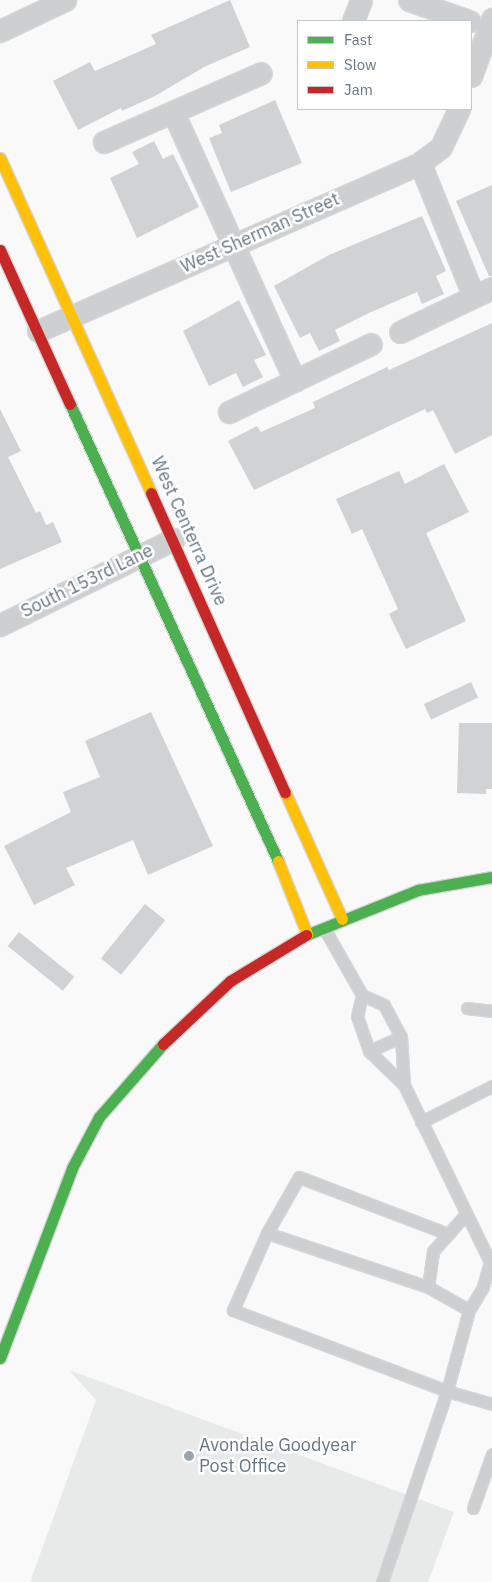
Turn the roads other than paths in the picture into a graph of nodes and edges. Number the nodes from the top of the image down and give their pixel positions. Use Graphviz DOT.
graph roads {
  1 [pos="65,0"];
  2 [pos="361,0"];
  3 [pos="409,0"];
  4 [pos="353,20"];
  5 [pos="471,20"];
  6 [pos="480,23"];
  7 [pos="0,31"];
  8 [pos="472,70"];
  9 [pos="261,73"];
  10 [pos="459,110"];
  11 [pos="173,112"];
  12 [pos="104,142"];
  13 [pos="0,158"];
  14 [pos="420,163"];
  15 [pos="232,245"];
  16 [pos="0,250"];
  17 [pos="483,293"];
  18 [pos="72,316"];
  19 [pos="38,331"];
  20 [pos="400,332"];
  21 [pos="371,344"];
  22 [pos="295,381"];
  23 [pos="228,412"];
  24 [pos="174,539"];
  25 [pos="140,554"];
  26 [pos="0,625"];
  27 [pos="492,877"];
  28 [pos="342,919"];
  29 [pos="324,928"];
  30 [pos="308,934"];
  31 [pos="362,995"];
  32 [pos="467,1008"];
  33 [pos="492,1011"];
  34 [pos="401,1037"];
  35 [pos="369,1051"];
  36 [pos="404,1085"];
  37 [pos="492,1086"];
  38 [pos="421,1122"];
  39 [pos="466,1214"];
  40 [pos="266,1233"];
  41 [pos="448,1234"];
  42 [pos="428,1286"];
  43 [pos="469,1310"];
  44 [pos="0,1358"];
  45 [pos="447,1391"];
  46 [pos="492,1404"];
  47 [pos="492,1454"];
  48 [pos="473,1508"];
  49 [pos="382,1582"];
  1 -- 7 [label="street"];
  2 -- 4 [label="street"];
  3 -- 5 [label="street"];
  6 -- 8 [label="street"];
  9 -- 11 [label="street"];
  10 -- 14 [label="street, West Sherman Street"];
  11 -- 12 [label="street"];
  11 -- 15 [label="street"];
  13 -- 18 [label="street, West Centerra Drive"];
  14 -- 15 [label="street, West Sherman Street"];
  14 -- 17 [label="street"];
  15 -- 18 [label="street, West Sherman Street"];
  15 -- 22 [label="street"];
  16 -- 19 [label="street"];
  17 -- 20 [label="street"];
  18 -- 19 [label="street, West Sherman Street"];
  18 -- 24 [label="street, West Centerra Drive"];
  19 -- 25 [label="street"];
  21 -- 22 [label="street"];
  22 -- 23 [label="street"];
  24 -- 25 [label="street, South 153rd Lane"];
  24 -- 28 [label="street, West Centerra Drive"];
  25 -- 26 [label="street, South 153rd Lane"];
  25 -- 30 [label="street"];
  27 -- 28 [label="street"];
  28 -- 29 [label="street"];
  29 -- 30 [label="street"];
  29 -- 31 [label="lane"];
  30 -- 44 [label="street"];
  31 -- 34 [label="lane"];
  31 -- 35 [label="lane"];
  32 -- 33 [label="lane"];
  34 -- 35 [label="lane"];
  34 -- 36 [label="lane"];
  35 -- 36 [label="lane"];
  36 -- 38 [label="lane"];
  37 -- 38 [label="lane"];
  38 -- 39 [label="lane"];
  39 -- 41 [label="lane"];
  39 -- 43 [label="lane"];
  40 -- 41 [label="lane"];
  40 -- 42 [label="lane"];
  40 -- 45 [label="lane"];
  41 -- 42 [label="lane"];
  42 -- 43 [label="lane"];
  43 -- 45 [label="lane"];
  45 -- 46 [label="lane"];
  45 -- 49 [label="lane"];
  47 -- 48 [label="lane"];
}
